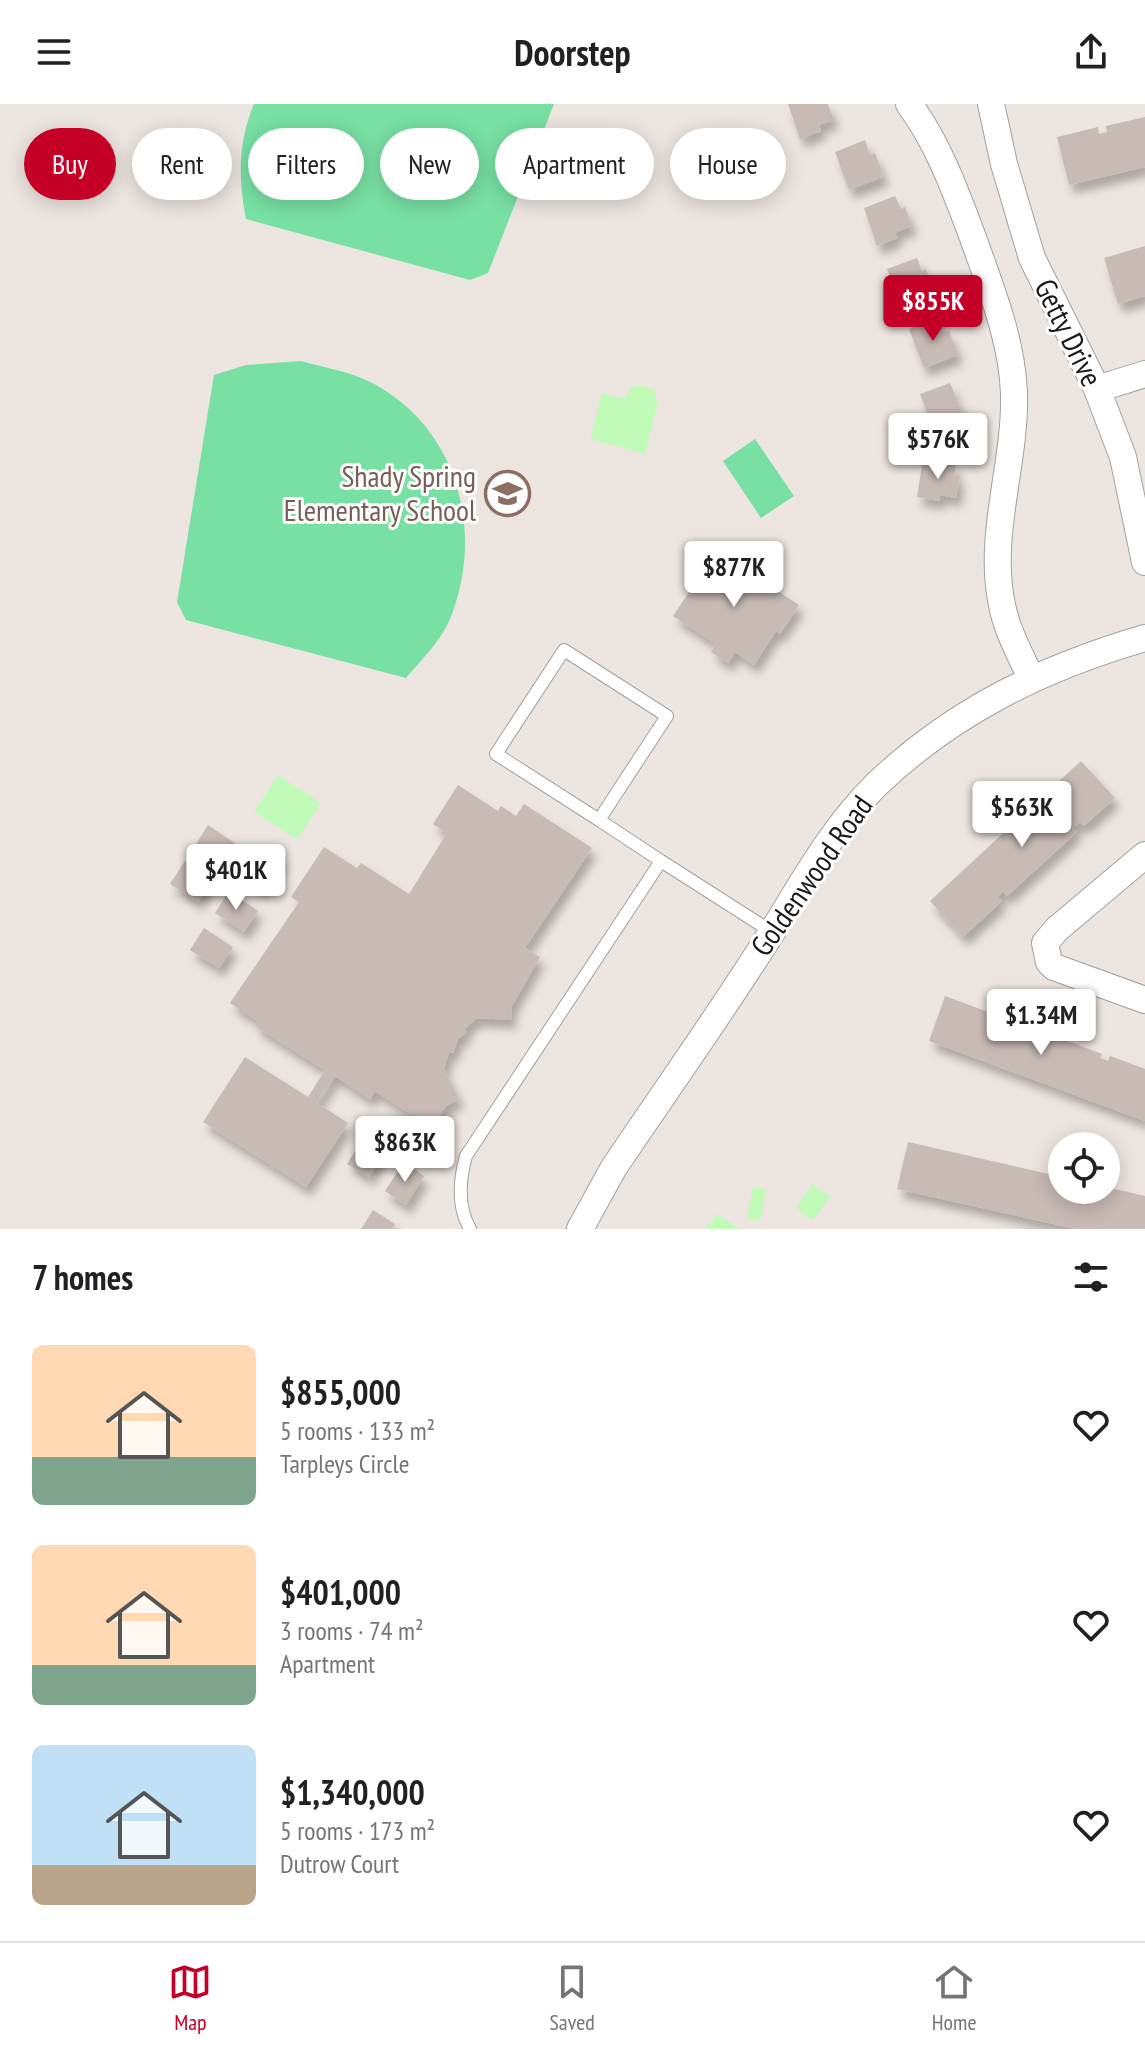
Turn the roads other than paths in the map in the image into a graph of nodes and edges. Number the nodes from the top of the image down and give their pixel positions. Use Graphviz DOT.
graph roads {
  1 [pos="909,104"];
  2 [pos="991,104"];
  3 [pos="1145,374"];
  4 [pos="1097,389"];
  5 [pos="1134,455"];
  6 [pos="1145,562"];
  7 [pos="1145,638"];
  8 [pos="1031,678"];
  9 [pos="599,820"];
  10 [pos="1145,855"];
  11 [pos="661,861"];
  12 [pos="772,932"];
  13 [pos="1145,1000"];
  14 [pos="470,1229"];
  15 [pos="580,1229"];
  1 -- 8 [label="street"];
  2 -- 4 [label="street, Getty Drive"];
  3 -- 4 [label="street"];
  4 -- 5 [label="street, Getty Drive"];
  5 -- 6 [label="street, Getty Drive"];
  7 -- 8 [label="street, Goldenwood Road"];
  8 -- 12 [label="street, Goldenwood Road"];
  9 -- 9 [label="lane"];
  9 -- 11 [label="lane"];
  10 -- 13 [label="street"];
  11 -- 12 [label="lane"];
  11 -- 14 [label="lane"];
  12 -- 15 [label="street, Goldenwood Road"];
}
